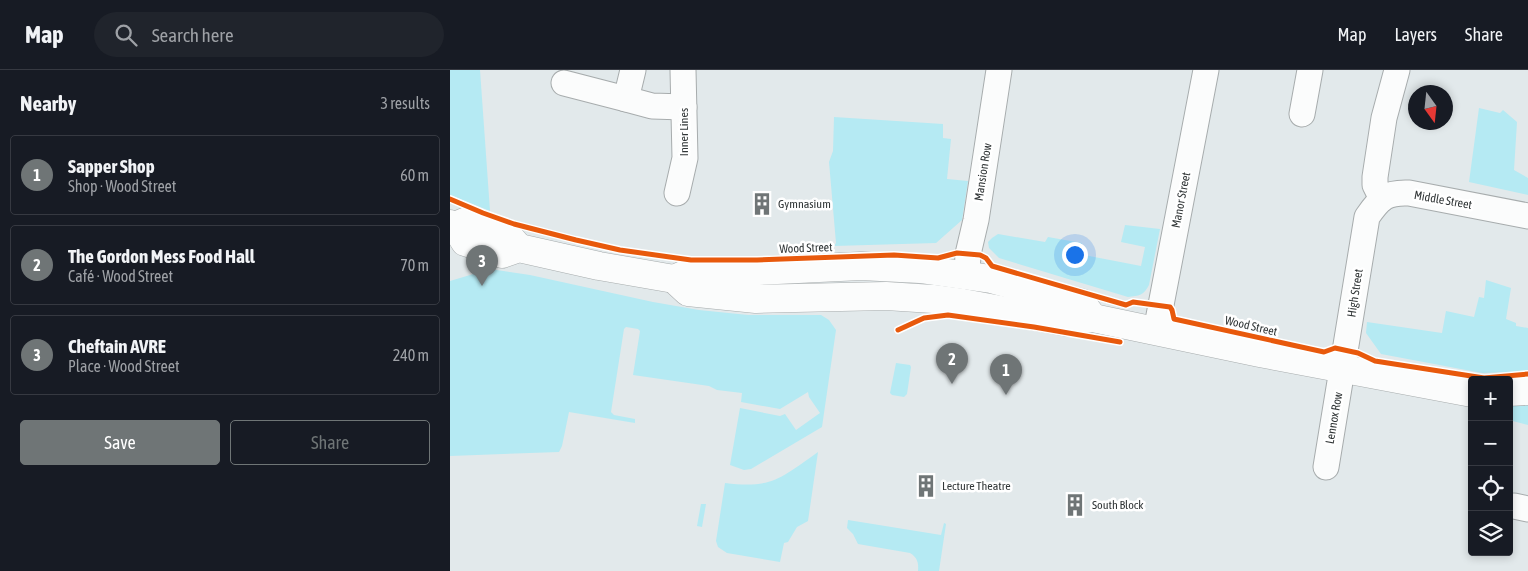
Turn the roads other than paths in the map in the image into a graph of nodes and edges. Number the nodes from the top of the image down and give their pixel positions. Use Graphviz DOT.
graph roads {
  1 [pos="633,70"];
  2 [pos="683,70"];
  3 [pos="999,70"];
  4 [pos="1206,70"];
  5 [pos="1310,70"];
  6 [pos="1397,70"];
  7 [pos="564,83"];
  8 [pos="626,99"];
  9 [pos="684,107"];
  10 [pos="1302,114"];
  11 [pos="678,193"];
  12 [pos="1374,208"];
  13 [pos="1528,216"];
  14 [pos="452,229"];
  15 [pos="861,266"];
  16 [pos="967,275"];
  17 [pos="674,279"];
  18 [pos="862,296"];
  19 [pos="963,303"];
  20 [pos="1093,318"];
  21 [pos="1156,330"];
  22 [pos="1342,370"];
  23 [pos="1528,390"];
  24 [pos="1468,392"];
  25 [pos="1513,392"];
  26 [pos="1326,467"];
  1 -- 8 [label="street"];
  2 -- 9 [label="street, Inner Lines"];
  3 -- 16 [label="street, Mansion Row"];
  4 -- 21 [label="street, Manor Street"];
  5 -- 10 [label="street"];
  6 -- 12 [label="street, High Street"];
  7 -- 8 [label="street"];
  8 -- 9 [label="street"];
  9 -- 11 [label="street, Inner Lines"];
  12 -- 13 [label="street, Middle Street"];
  12 -- 22 [label="street, High Street"];
  14 -- 17 [label="main road, Wood Street"];
  15 -- 16 [label="main road, Wood Street"];
  15 -- 17 [label="main road, Wood Street"];
  15 -- 18 [label="main road"];
  16 -- 19 [label="main road"];
  16 -- 20 [label="main road, Wood Street"];
  17 -- 18 [label="main road, Wood Street"];
  18 -- 19 [label="main road, Wood Street"];
  19 -- 20 [label="main road, Wood Street"];
  20 -- 21 [label="main road, Wood Street"];
  21 -- 22 [label="main road, Wood Street"];
  22 -- 24 [label="main road, Wood Street"];
  22 -- 26 [label="street, Lennox Row"];
  23 -- 25 [label="main road"];
}
